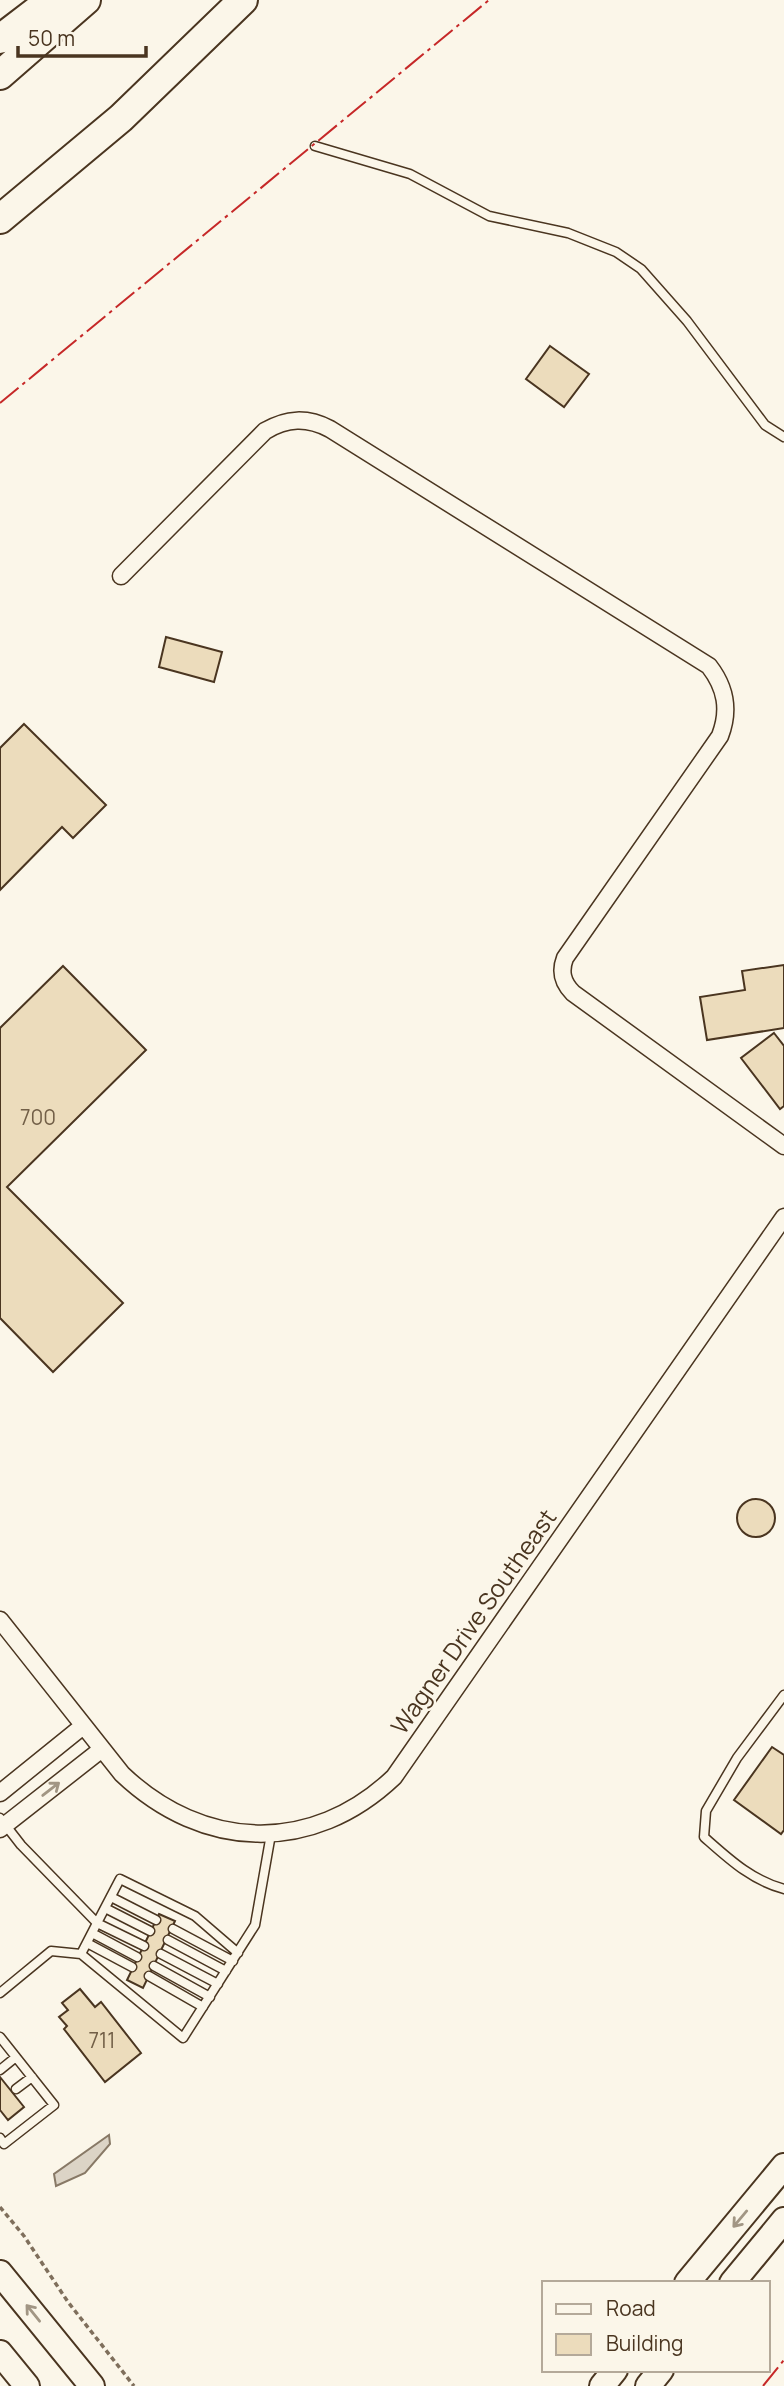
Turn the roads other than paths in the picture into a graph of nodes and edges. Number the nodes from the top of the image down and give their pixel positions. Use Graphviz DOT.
graph roads {
  1 [pos="51,0"];
  2 [pos="86,0"];
  3 [pos="243,0"];
  4 [pos="0,39"];
  5 [pos="0,75"];
  6 [pos="315,146"];
  7 [pos="0,194"];
  8 [pos="0,219"];
  9 [pos="784,437"];
  10 [pos="121,576"];
  11 [pos="784,1146"];
  12 [pos="784,1217"];
  13 [pos="0,1620"];
  14 [pos="784,1695"];
  15 [pos="83,1726"];
  16 [pos="102,1749"];
  17 [pos="0,1793"];
  18 [pos="2,1824"];
  19 [pos="271,1834"];
  20 [pos="784,1889"];
  21 [pos="110,1897"];
  22 [pos="105,1908"];
  23 [pos="156,1920"];
  24 [pos="97,1923"];
  25 [pos="173,1929"];
  26 [pos="150,1931"];
  27 [pos="92,1933"];
  28 [pos="168,1940"];
  29 [pos="87,1943"];
  30 [pos="144,1945"];
  31 [pos="81,1954"];
  32 [pos="161,1954"];
  33 [pos="137,1957"];
  34 [pos="235,1957"];
  35 [pos="154,1966"];
  36 [pos="132,1967"];
  37 [pos="226,1971"];
  38 [pos="149,1976"];
  39 [pos="218,1984"];
  40 [pos="0,1993"];
  41 [pos="210,1997"];
  42 [pos="204,2007"];
  43 [pos="1,2040"];
  44 [pos="16,2057"];
  45 [pos="0,2070"];
  46 [pos="32,2077"];
  47 [pos="16,2089"];
  48 [pos="0,2138"];
  49 [pos="784,2166"];
  50 [pos="784,2220"];
  51 [pos="0,2273"];
  52 [pos="689,2281"];
  53 [pos="735,2281"];
  54 [pos="0,2353"];
  55 [pos="613,2372"];
  56 [pos="659,2372"];
  57 [pos="27,2386"];
  58 [pos="92,2386"];
  59 [pos="601,2386"];
  60 [pos="648,2386"];
  1 -- 4 [label="highway"];
  2 -- 5 [label="highway"];
  3 -- 7 [label="highway"];
  3 -- 8 [label="highway"];
  6 -- 9 [label="lane"];
  10 -- 11 [label="street"];
  12 -- 19 [label="street, Wagner Drive Southeast"];
  13 -- 15 [label="street, Wagner Drive Southeast"];
  14 -- 20 [label="lane"];
  15 -- 16 [label="street, Wagner Drive Southeast"];
  15 -- 17 [label="street"];
  18 -- 16 [label="street, one-way"];
  16 -- 19 [label="street, Wagner Drive Southeast"];
  18 -- 24 [label="lane"];
  19 -- 34 [label="lane"];
  21 -- 22 [label="lane"];
  21 -- 23 [label="lane"];
  21 -- 34 [label="lane"];
  22 -- 24 [label="lane"];
  22 -- 26 [label="lane"];
  24 -- 27 [label="lane"];
  24 -- 30 [label="lane"];
  25 -- 34 [label="lane"];
  27 -- 29 [label="lane"];
  27 -- 33 [label="lane"];
  28 -- 37 [label="lane"];
  29 -- 31 [label="lane"];
  29 -- 36 [label="lane"];
  31 -- 40 [label="lane"];
  31 -- 42 [label="lane"];
  32 -- 39 [label="lane"];
  34 -- 37 [label="lane"];
  35 -- 41 [label="lane"];
  37 -- 39 [label="lane"];
  38 -- 42 [label="lane"];
  39 -- 41 [label="lane"];
  41 -- 42 [label="lane"];
  43 -- 44 [label="lane"];
  44 -- 45 [label="lane"];
  44 -- 46 [label="lane"];
  46 -- 47 [label="lane"];
  46 -- 48 [label="lane"];
  49 -- 52 [label="main road, one-way"];
  50 -- 53 [label="main road"];
  58 -- 51 [label="main road, one-way"];
  54 -- 57 [label="main road"];
  55 -- 59 [label="main road"];
  56 -- 60 [label="main road"];
}
